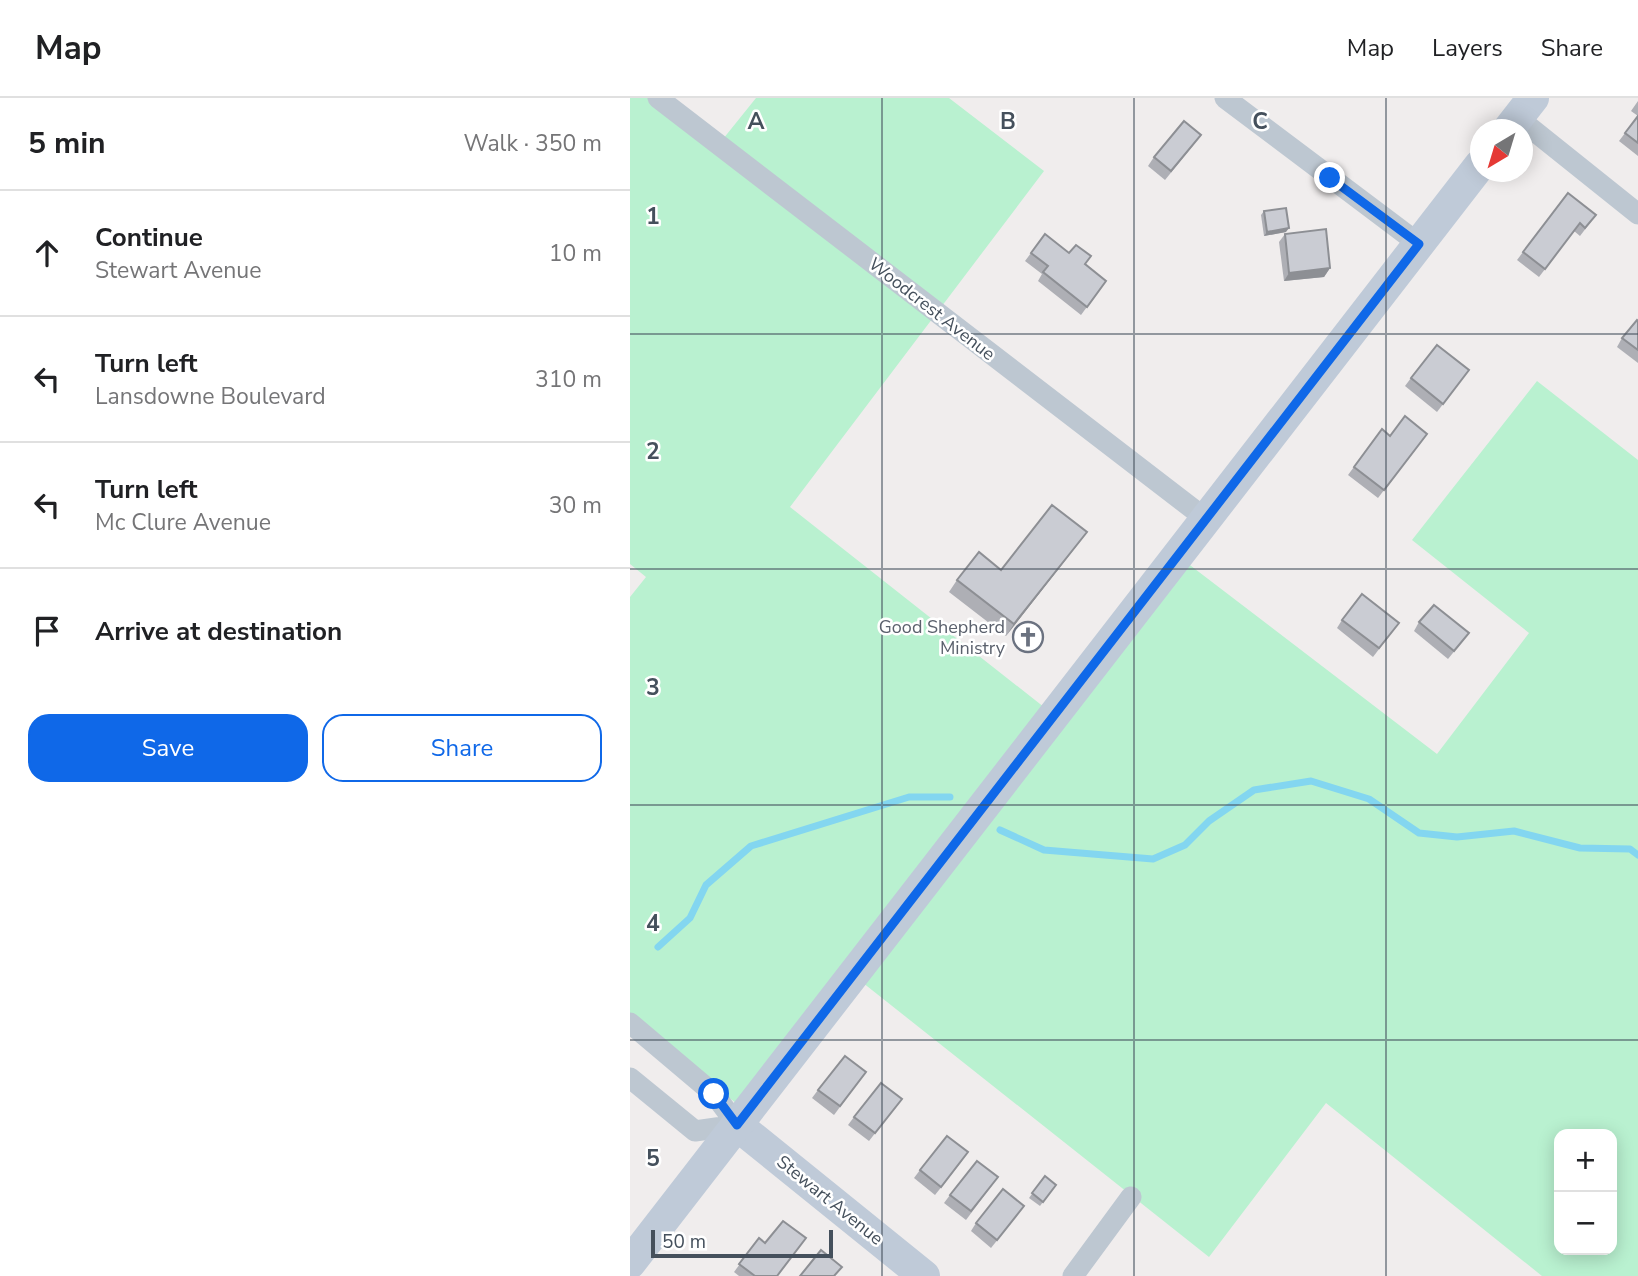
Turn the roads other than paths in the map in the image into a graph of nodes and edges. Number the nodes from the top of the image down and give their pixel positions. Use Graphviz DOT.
graph roads {
  1 [pos="658,98"];
  2 [pos="1225,98"];
  3 [pos="1520,115"];
  4 [pos="1470,178"];
  5 [pos="1638,214"];
  6 [pos="1419,244"];
  7 [pos="1206,519"];
  8 [pos="630,1023"];
  9 [pos="630,1078"];
  10 [pos="737,1125"];
  11 [pos="1131,1197"];
  12 [pos="630,1263"];
  13 [pos="924,1276"];
  14 [pos="1073,1276"];
  1 -- 7 [label="street, Woodcrest Avenue"];
  2 -- 6 [label="street"];
  3 -- 5 [label="street"];
  4 -- 6 [label="street"];
  6 -- 7 [label="street"];
  7 -- 10 [label="street"];
  8 -- 10 [label="street, Stewart Avenue"];
  9 -- 10 [label="street"];
  10 -- 12 [label="street"];
  10 -- 13 [label="street, Stewart Avenue"];
  11 -- 14 [label="street"];
}
